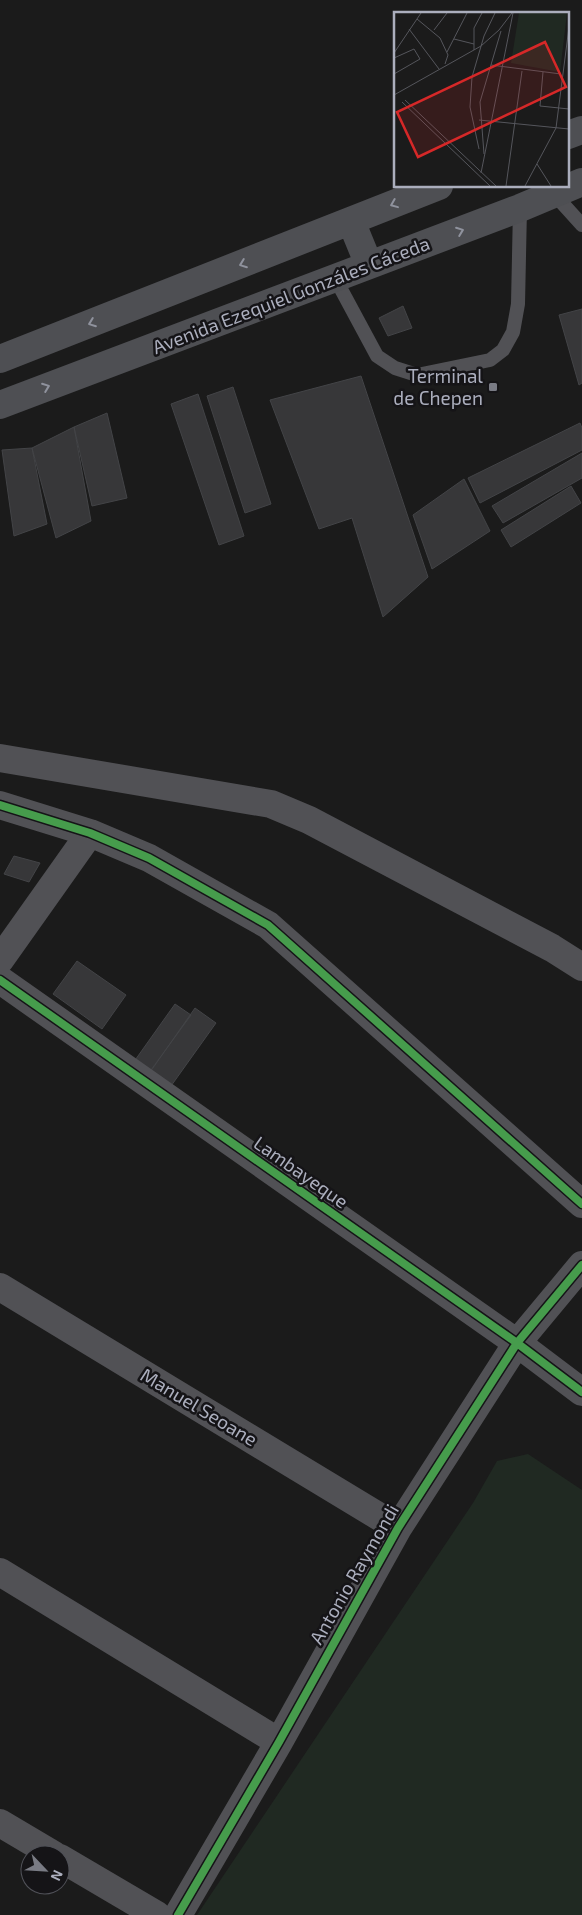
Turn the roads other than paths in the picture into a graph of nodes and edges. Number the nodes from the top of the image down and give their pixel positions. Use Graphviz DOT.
graph roads {
  1 [pos="582,130"];
  2 [pos="570,135"];
  3 [pos="582,182"];
  4 [pos="570,187"];
  5 [pos="435,188"];
  6 [pos="568,188"];
  7 [pos="554,194"];
  8 [pos="520,208"];
  9 [pos="351,221"];
  10 [pos="582,225"];
  11 [pos="369,265"];
  12 [pos="335,278"];
  13 [pos="0,359"];
  14 [pos="0,405"];
  15 [pos="0,758"];
  16 [pos="0,805"];
  17 [pos="90,833"];
  18 [pos="0,960"];
  19 [pos="582,967"];
  20 [pos="0,980"];
  21 [pos="582,1204"];
  22 [pos="582,1265"];
  23 [pos="0,1287"];
  24 [pos="517,1343"];
  25 [pos="582,1392"];
  26 [pos="398,1528"];
  27 [pos="0,1572"];
  28 [pos="279,1742"];
  29 [pos="0,1823"];
  30 [pos="37,1845"];
  31 [pos="70,1864"];
  32 [pos="157,1915"];
  33 [pos="178,1915"];
  1 -- 2 [label="main road"];
  3 -- 4 [label="main road, Avenida Ezequiel Gonzáles Cáceda"];
  5 -- 9 [label="main road, one-way"];
  6 -- 7 [label="main road, Avenida Ezequiel Gonzáles Cáceda"];
  7 -- 8 [label="main road, Avenida Ezequiel Gonzáles Cáceda"];
  7 -- 10 [label="lane"];
  11 -- 8 [label="main road, Avenida Ezequiel Gonzáles Cáceda, one-way"];
  8 -- 12 [label="lane"];
  9 -- 11 [label="main road"];
  9 -- 13 [label="main road, one-way"];
  11 -- 12 [label="main road, Avenida Ezequiel Gonzáles Cáceda"];
  14 -- 12 [label="main road, Avenida Ezequiel Gonzáles Cáceda, one-way"];
  15 -- 19 [label="street"];
  16 -- 17 [label="street"];
  17 -- 18 [label="street"];
  17 -- 21 [label="street"];
  20 -- 24 [label="street, Lambayeque"];
  22 -- 24 [label="street, Antonio Raymondi"];
  23 -- 26 [label="street, Manuel Seoane"];
  24 -- 25 [label="street, Lambayeque"];
  24 -- 26 [label="street, Antonio Raymondi"];
  26 -- 28 [label="street, Antonio Raymondi"];
  27 -- 28 [label="street"];
  28 -- 33 [label="street, Antonio Raymondi"];
  29 -- 30 [label="street"];
  31 -- 32 [label="street"];
}
